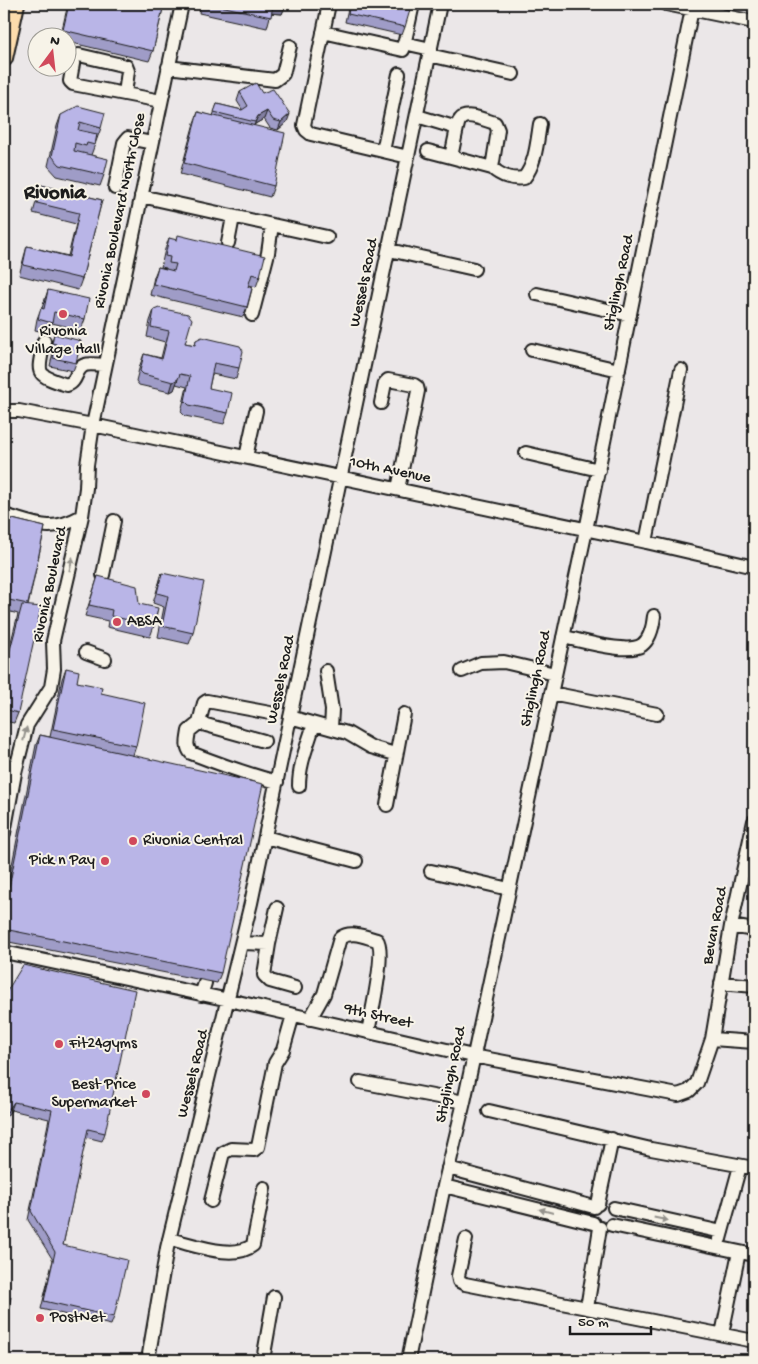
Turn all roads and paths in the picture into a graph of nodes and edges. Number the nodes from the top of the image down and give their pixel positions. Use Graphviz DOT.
graph roads {
  1 [pos="16,4"];
  2 [pos="182,4"];
  3 [pos="329,4"];
  4 [pos="413,4"];
  5 [pos="440,4"];
  6 [pos="666,4"];
  7 [pos="693,6"];
  8 [pos="754,22"];
  9 [pos="323,32"];
  10 [pos="290,46"];
  11 [pos="404,47"];
  12 [pos="430,54"];
  13 [pos="4,58"];
  14 [pos="168,67"];
  15 [pos="399,74"];
  16 [pos="513,74"];
  17 [pos="126,94"];
  18 [pos="161,101"];
  19 [pos="417,116"];
  20 [pos="540,124"];
  21 [pos="457,128"];
  22 [pos="152,143"];
  23 [pos="383,151"];
  24 [pos="428,152"];
  25 [pos="408,157"];
  26 [pos="451,157"];
  27 [pos="492,168"];
  28 [pos="115,188"];
  29 [pos="141,196"];
  30 [pos="233,216"];
  31 [pos="272,225"];
  32 [pos="327,237"];
  33 [pos="228,243"];
  34 [pos="389,250"];
  35 [pos="474,269"];
  36 [pos="537,294"];
  37 [pos="252,315"];
  38 [pos="630,315"];
  39 [pos="44,341"];
  40 [pos="532,350"];
  41 [pos="105,365"];
  42 [pos="619,370"];
  43 [pos="681,370"];
  44 [pos="4,402"];
  45 [pos="381,403"];
  46 [pos="4,411"];
  47 [pos="19,411"];
  48 [pos="256,411"];
  49 [pos="93,425"];
  50 [pos="526,453"];
  51 [pos="246,457"];
  52 [pos="599,470"];
  53 [pos="342,477"];
  54 [pos="398,490"];
  55 [pos="4,515"];
  56 [pos="82,516"];
  57 [pos="114,521"];
  58 [pos="586,530"];
  59 [pos="646,542"];
  60 [pos="754,567"];
  61 [pos="103,575"];
  62 [pos="654,616"];
  63 [pos="563,637"];
  64 [pos="86,652"];
  65 [pos="105,659"];
  66 [pos="326,671"];
  67 [pos="462,671"];
  68 [pos="555,674"];
  69 [pos="551,693"];
  70 [pos="270,713"];
  71 [pos="404,714"];
  72 [pos="657,714"];
  73 [pos="290,717"];
  74 [pos="198,724"];
  75 [pos="314,724"];
  76 [pos="331,728"];
  77 [pos="264,741"];
  78 [pos="395,754"];
  79 [pos="4,760"];
  80 [pos="15,773"];
  81 [pos="277,778"];
  82 [pos="299,786"];
  83 [pos="387,805"];
  84 [pos="754,821"];
  85 [pos="4,833"];
  86 [pos="265,837"];
  87 [pos="356,861"];
  88 [pos="431,871"];
  89 [pos="509,889"];
  90 [pos="276,908"];
  91 [pos="731,926"];
  92 [pos="754,930"];
  93 [pos="242,943"];
  94 [pos="269,944"];
  95 [pos="4,952"];
  96 [pos="721,983"];
  97 [pos="754,986"];
  98 [pos="295,988"];
  99 [pos="229,1000"];
  100 [pos="293,1015"];
  101 [pos="310,1019"];
  102 [pos="368,1032"];
  103 [pos="712,1039"];
  104 [pos="754,1042"];
  105 [pos="474,1056"];
  106 [pos="360,1082"];
  107 [pos="464,1102"];
  108 [pos="489,1111"];
  109 [pos="612,1139"];
  110 [pos="740,1166"];
  111 [pos="448,1168"];
  112 [pos="754,1168"];
  113 [pos="444,1186"];
  114 [pos="264,1188"];
  115 [pos="212,1201"];
  116 [pos="596,1205"];
  117 [pos="614,1208"];
  118 [pos="602,1225"];
  119 [pos="722,1232"];
  120 [pos="169,1239"];
  121 [pos="466,1239"];
  122 [pos="718,1246"];
  123 [pos="739,1252"];
  124 [pos="754,1255"];
  125 [pos="274,1297"];
  126 [pos="587,1308"];
  127 [pos="722,1334"];
  128 [pos="754,1341"];
  129 [pos="148,1360"];
  130 [pos="263,1360"];
  131 [pos="408,1360"];
  1 -- 13 [label="main road"];
  2 -- 14 [label="street, Rivonia Boulevard North Close"];
  3 -- 9 [label="street"];
  4 -- 11 [label="street"];
  5 -- 12 [label="street, Wessels Road"];
  6 -- 7 [label="street"];
  7 -- 8 [label="street"];
  7 -- 38 [label="street, Stiglingh Road"];
  9 -- 11 [label="street"];
  9 -- 23 [label="street"];
  10 -- 14 [label="street"];
  11 -- 12 [label="street"];
  12 -- 16 [label="street"];
  12 -- 19 [label="street, Wessels Road"];
  14 -- 18 [label="street, Rivonia Boulevard North Close"];
  15 -- 23 [label="street"];
  17 -- 17 [label="street"];
  17 -- 18 [label="street"];
  18 -- 22 [label="street, Rivonia Boulevard North Close"];
  19 -- 21 [label="street"];
  19 -- 25 [label="street, Wessels Road"];
  20 -- 27 [label="street"];
  21 -- 26 [label="street"];
  21 -- 27 [label="street"];
  22 -- 28 [label="street"];
  22 -- 29 [label="street, Rivonia Boulevard North Close"];
  23 -- 25 [label="street"];
  24 -- 26 [label="street"];
  25 -- 34 [label="street, Wessels Road"];
  26 -- 27 [label="street"];
  29 -- 30 [label="street"];
  29 -- 41 [label="street, Rivonia Boulevard North Close"];
  30 -- 31 [label="street"];
  30 -- 33 [label="street"];
  31 -- 32 [label="street"];
  31 -- 37 [label="street"];
  34 -- 35 [label="street"];
  34 -- 53 [label="street, Wessels Road"];
  36 -- 38 [label="street"];
  38 -- 42 [label="street, Stiglingh Road"];
  39 -- 41 [label="street"];
  40 -- 42 [label="street"];
  41 -- 49 [label="street, Rivonia Boulevard North Close"];
  42 -- 52 [label="street, Stiglingh Road"];
  43 -- 59 [label="street"];
  44 -- 47 [label="street, 10th Avenue"];
  45 -- 54 [label="street"];
  46 -- 47 [label="street, 10th Avenue"];
  47 -- 49 [label="street, 10th Avenue"];
  48 -- 51 [label="street"];
  49 -- 51 [label="street, 10th Avenue"];
  49 -- 56 [label="street, Rivonia Boulevard"];
  50 -- 52 [label="street"];
  51 -- 53 [label="street, 10th Avenue"];
  52 -- 58 [label="street, Stiglingh Road"];
  53 -- 54 [label="street, 10th Avenue"];
  53 -- 73 [label="street, Wessels Road"];
  54 -- 58 [label="street, 10th Avenue"];
  55 -- 56 [label="street"];
  80 -- 56 [label="street, Rivonia Boulevard, one-way"];
  57 -- 61 [label="street"];
  58 -- 59 [label="street, 10th Avenue"];
  58 -- 63 [label="street, Stiglingh Road"];
  59 -- 60 [label="street, 10th Avenue"];
  62 -- 63 [label="street"];
  63 -- 68 [label="street, Stiglingh Road"];
  64 -- 65 [label="street"];
  66 -- 76 [label="street"];
  67 -- 68 [label="street"];
  68 -- 69 [label="street, Stiglingh Road"];
  69 -- 72 [label="street"];
  69 -- 89 [label="street, Stiglingh Road"];
  70 -- 74 [label="street"];
  71 -- 78 [label="street"];
  73 -- 75 [label="street"];
  73 -- 81 [label="street, Wessels Road"];
  74 -- 77 [label="street"];
  74 -- 81 [label="street"];
  75 -- 76 [label="street"];
  75 -- 82 [label="street"];
  76 -- 78 [label="street"];
  78 -- 83 [label="street"];
  79 -- 80 [label="street"];
  80 -- 85 [label="street, Rivonia Boulevard"];
  81 -- 86 [label="street, Wessels Road"];
  84 -- 91 [label="street, Bevan Road"];
  86 -- 87 [label="street"];
  86 -- 93 [label="street, Wessels Road"];
  88 -- 89 [label="street"];
  89 -- 105 [label="street, Stiglingh Road"];
  90 -- 94 [label="street"];
  91 -- 92 [label="street"];
  91 -- 96 [label="street, Bevan Road"];
  93 -- 94 [label="street"];
  93 -- 99 [label="street, Wessels Road"];
  94 -- 98 [label="street"];
  95 -- 99 [label="street, 9th Street"];
  96 -- 97 [label="street"];
  96 -- 103 [label="street, Bevan Road"];
  99 -- 100 [label="street, 9th Street"];
  99 -- 120 [label="street, Wessels Road"];
  100 -- 101 [label="street, 9th Street"];
  100 -- 115 [label="street"];
  101 -- 102 [label="street, 9th Street"];
  101 -- 102 [label="street"];
  102 -- 105 [label="street, 9th Street"];
  103 -- 104 [label="street"];
  103 -- 105 [label="street, 9th Street"];
  105 -- 107 [label="street, Stiglingh Road"];
  106 -- 107 [label="street"];
  107 -- 111 [label="street, Stiglingh Road"];
  108 -- 109 [label="street"];
  109 -- 110 [label="street"];
  109 -- 116 [label="street"];
  110 -- 112 [label="street"];
  110 -- 119 [label="street"];
  111 -- 113 [label="street, Stiglingh Road"];
  111 -- 116 [label="street"];
  118 -- 113 [label="street, one-way"];
  113 -- 131 [label="street, Stiglingh Road"];
  114 -- 120 [label="street"];
  116 -- 117 [label="street"];
  116 -- 118 [label="street"];
  117 -- 118 [label="street"];
  117 -- 119 [label="street, one-way"];
  118 -- 122 [label="street"];
  118 -- 126 [label="street"];
  119 -- 122 [label="street"];
  120 -- 129 [label="street, Wessels Road"];
  121 -- 126 [label="street"];
  122 -- 123 [label="street"];
  123 -- 124 [label="street"];
  123 -- 127 [label="street"];
  125 -- 130 [label="street"];
  126 -- 127 [label="street"];
  127 -- 128 [label="street"];
}
